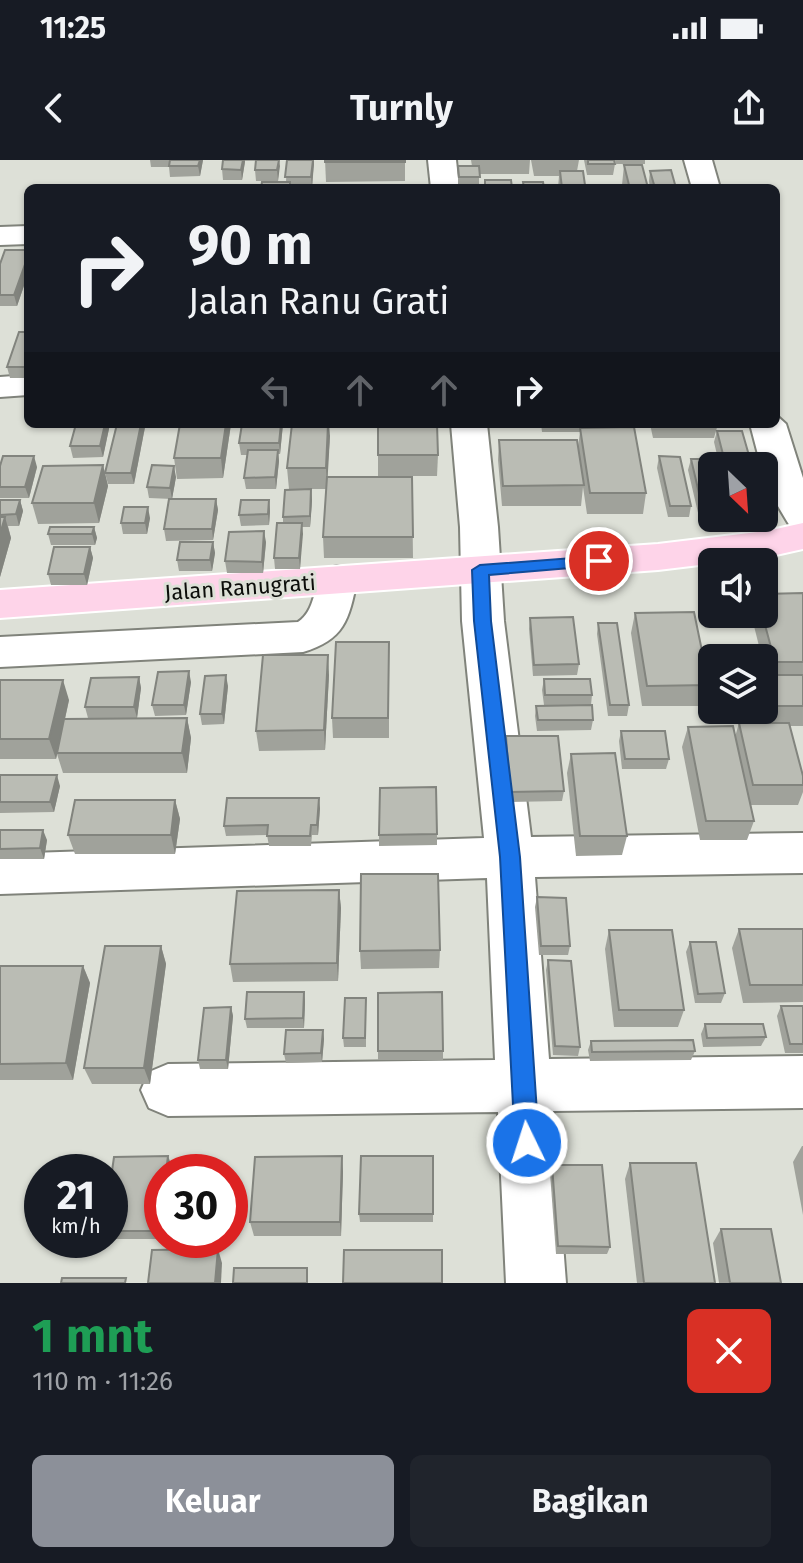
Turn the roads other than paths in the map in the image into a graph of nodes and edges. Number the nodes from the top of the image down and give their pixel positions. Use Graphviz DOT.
graph roads {
  1 [pos="442,160"];
  2 [pos="698,160"];
  3 [pos="445,184"];
  4 [pos="705,184"];
  5 [pos="24,235"];
  6 [pos="0,236"];
  7 [pos="24,385"];
  8 [pos="0,387"];
  9 [pos="469,428"];
  10 [pos="769,428"];
  11 [pos="803,517"];
  12 [pos="803,536"];
  13 [pos="480,570"];
  14 [pos="337,580"];
  15 [pos="0,604"];
  16 [pos="0,652"];
  17 [pos="803,853"];
  18 [pos="510,857"];
  19 [pos="0,874"];
  20 [pos="803,1082"];
  21 [pos="523,1087"];
  22 [pos="168,1090"];
  23 [pos="536,1283"];
  1 -- 3 [label="street"];
  2 -- 4 [label="street"];
  5 -- 6 [label="street"];
  7 -- 8 [label="street"];
  9 -- 13 [label="street"];
  10 -- 11 [label="street"];
  12 -- 13 [label="main road, Jalan Ranugrati"];
  13 -- 14 [label="main road, Jalan Ranugrati"];
  13 -- 18 [label="street"];
  14 -- 15 [label="main road, Jalan Ranugrati"];
  14 -- 16 [label="street"];
  17 -- 18 [label="street"];
  18 -- 19 [label="street"];
  18 -- 21 [label="street"];
  20 -- 21 [label="street"];
  21 -- 22 [label="street"];
  21 -- 23 [label="street"];
}
